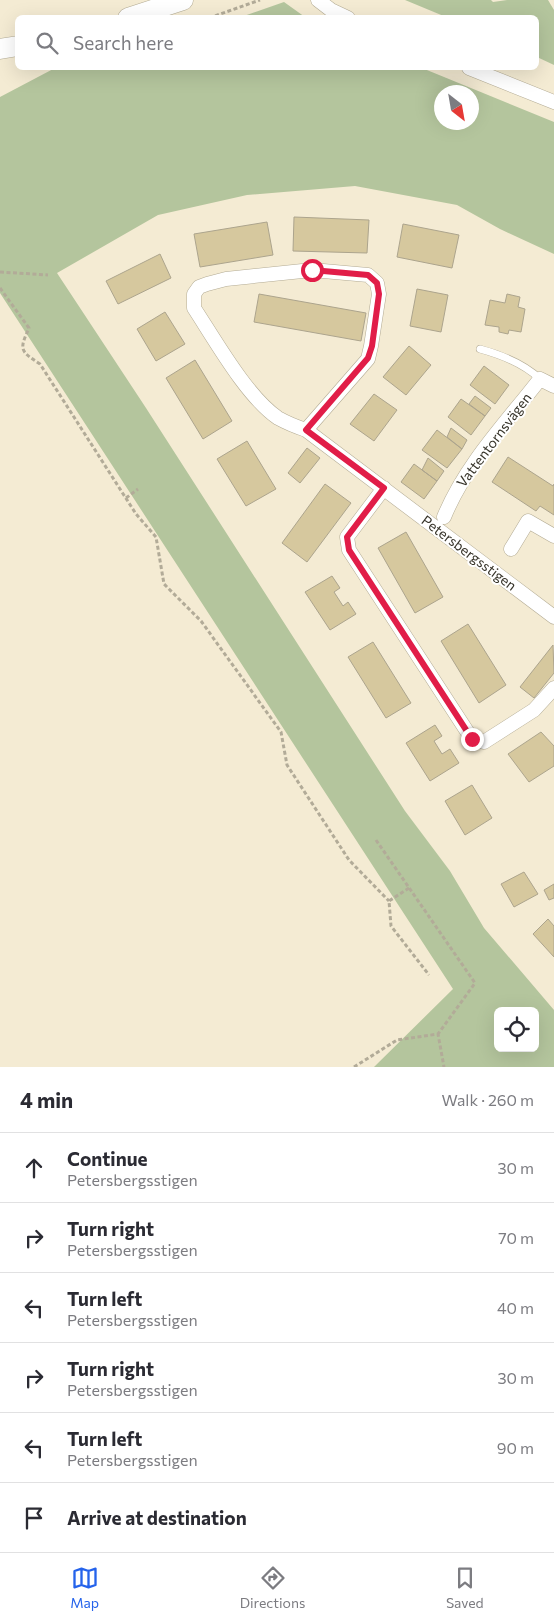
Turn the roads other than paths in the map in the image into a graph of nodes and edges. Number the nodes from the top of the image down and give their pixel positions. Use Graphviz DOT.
graph roads {
  1 [pos="183,0"];
  2 [pos="318,0"];
  3 [pos="137,15"];
  4 [pos="342,15"];
  5 [pos="15,46"];
  6 [pos="0,49"];
  7 [pos="474,70"];
  8 [pos="554,102"];
  9 [pos="480,349"];
  10 [pos="540,379"];
  11 [pos="554,386"];
  12 [pos="306,430"];
  13 [pos="384,488"];
  14 [pos="444,517"];
  15 [pos="554,536"];
  16 [pos="511,549"];
  17 [pos="554,618"];
  18 [pos="554,688"];
  1 -- 3 [label="main road"];
  2 -- 4 [label="street"];
  5 -- 6 [label="main road"];
  7 -- 8 [label="street"];
  9 -- 10 [label="lane"];
  10 -- 11 [label="street, Vattentornsvägen"];
  10 -- 14 [label="street, Vattentornsvägen"];
  12 -- 12 [label="street, Petersbergsstigen"];
  12 -- 13 [label="street, Petersbergsstigen"];
  13 -- 17 [label="street, Petersbergsstigen"];
  13 -- 18 [label="street"];
  15 -- 16 [label="street"];
}
